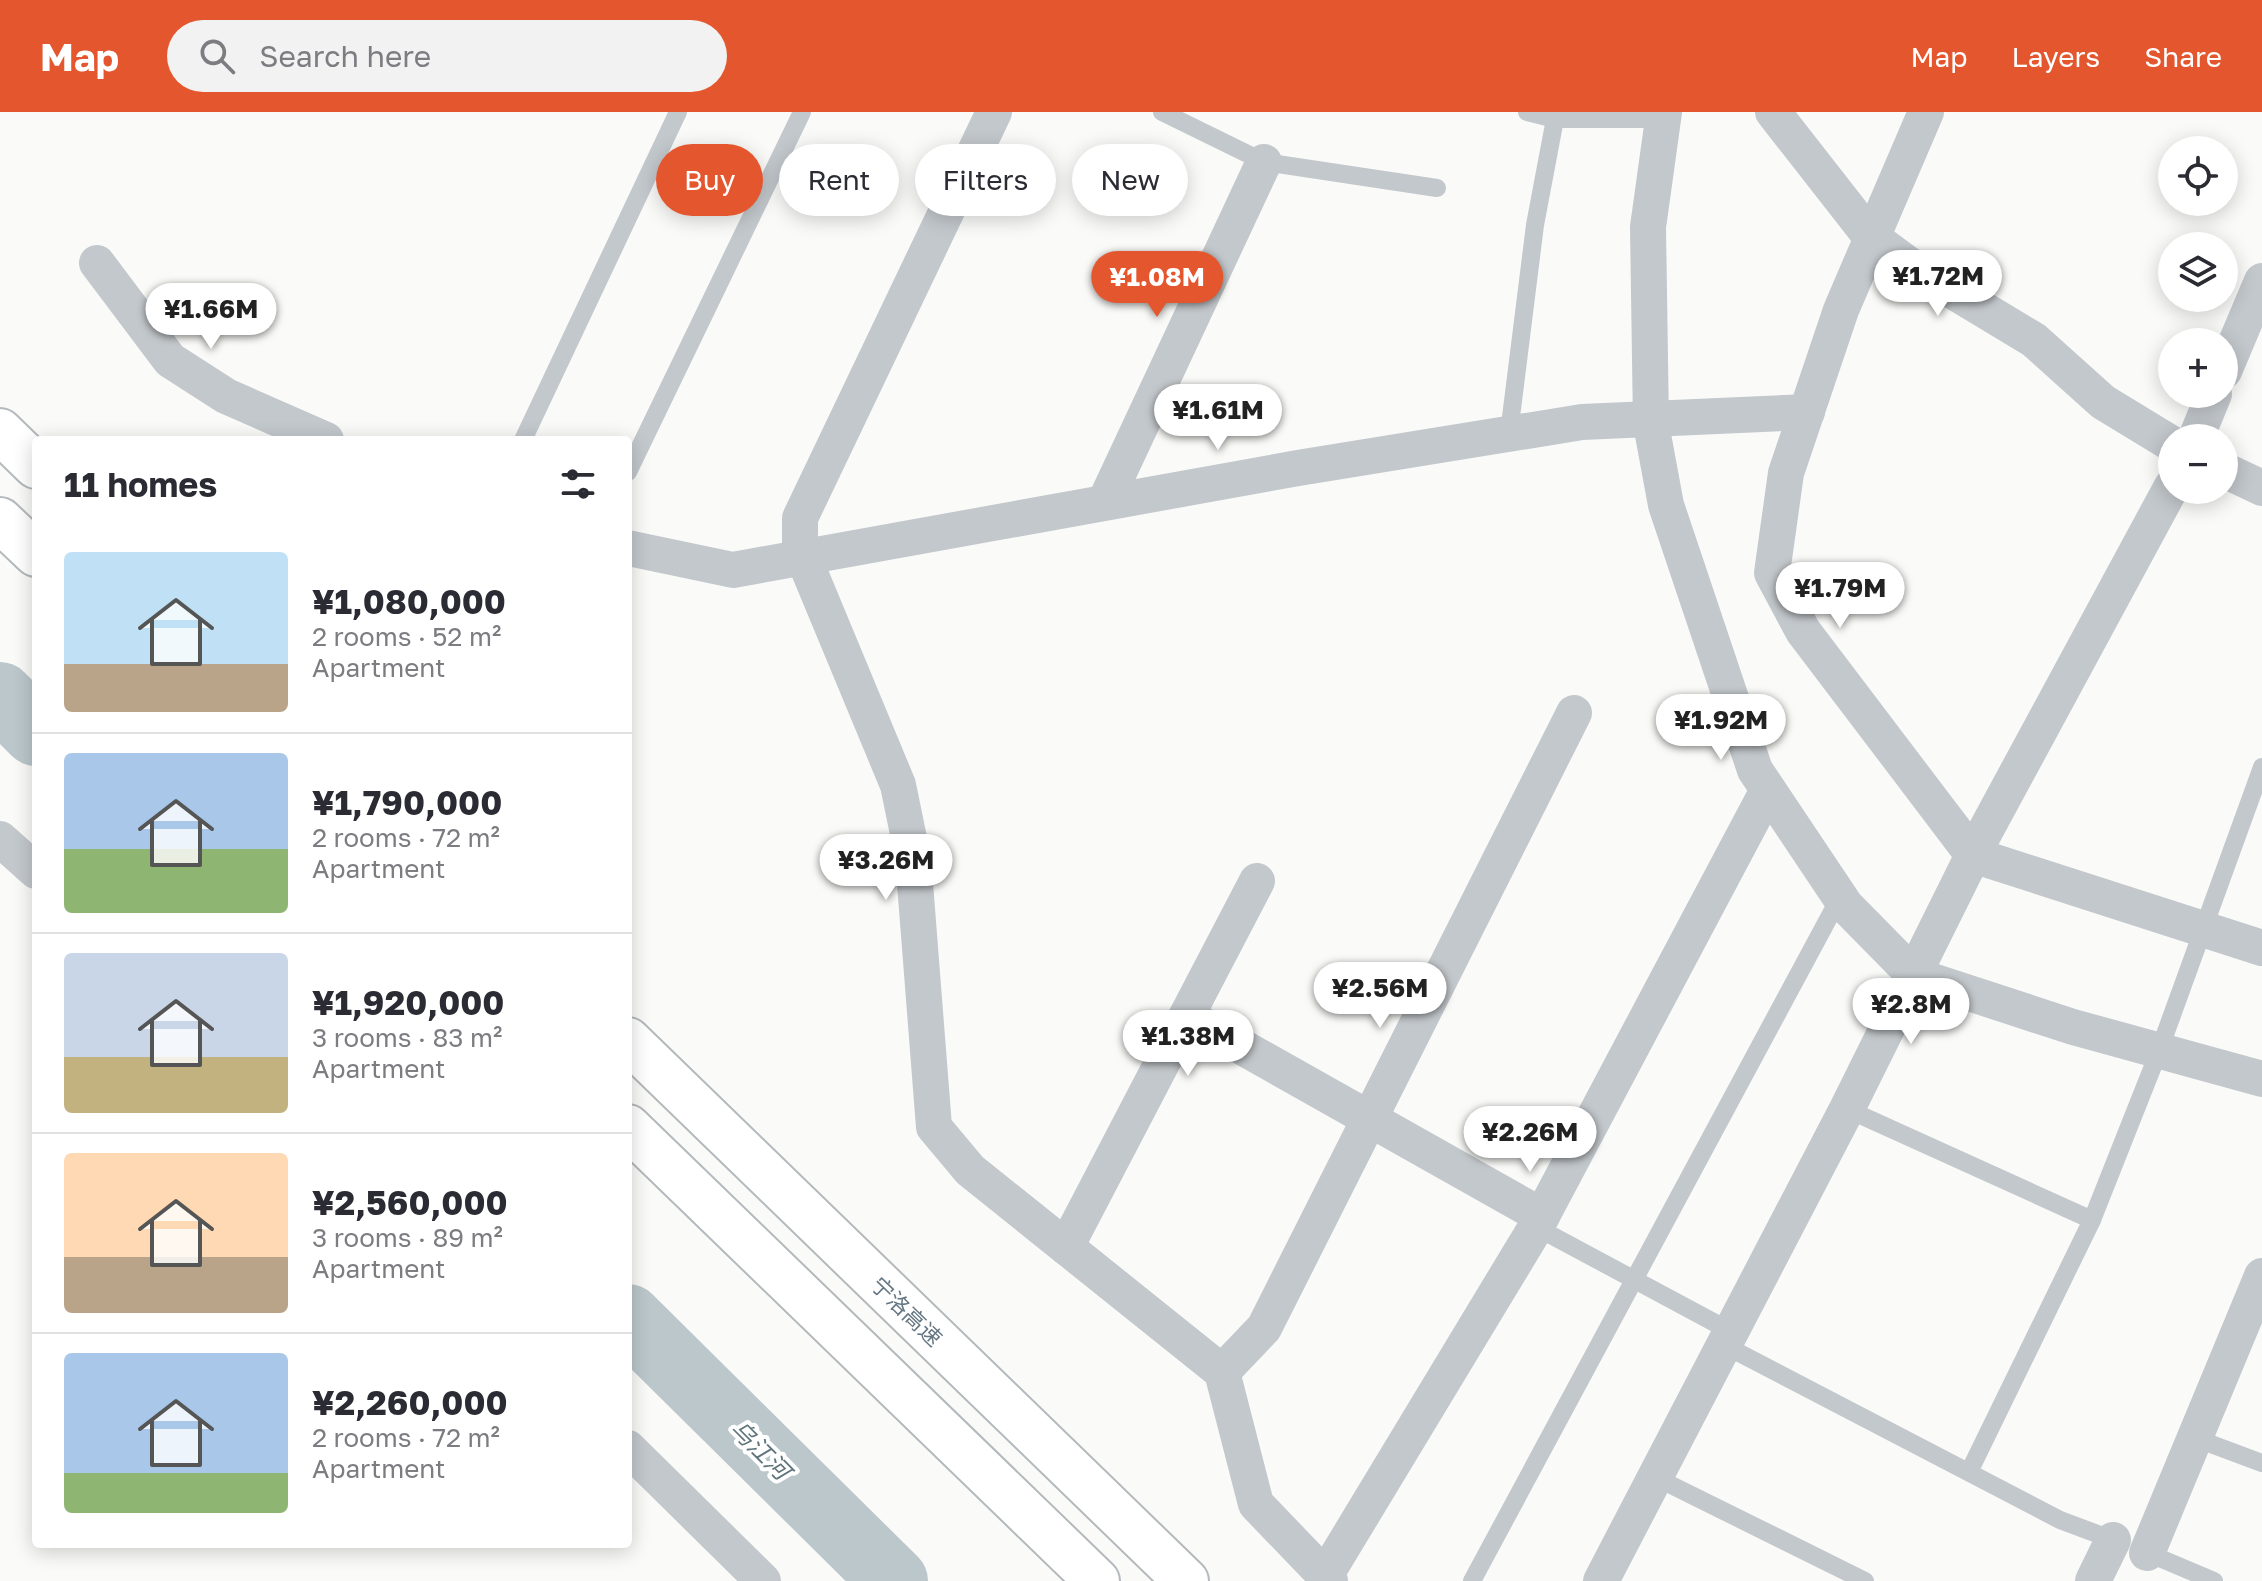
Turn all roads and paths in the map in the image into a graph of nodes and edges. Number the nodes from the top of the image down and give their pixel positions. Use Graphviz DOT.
graph roads {
  1 [pos="678,112"];
  2 [pos="802,112"];
  3 [pos="994,112"];
  4 [pos="1162,112"];
  5 [pos="1527,112"];
  6 [pos="1773,112"];
  7 [pos="1926,112"];
  8 [pos="1664,116"];
  9 [pos="1555,119"];
  10 [pos="1264,162"];
  11 [pos="1437,188"];
  12 [pos="1870,236"];
  13 [pos="97,263"];
  14 [pos="2262,281"];
  15 [pos="2238,338"];
  16 [pos="1807,412"];
  17 [pos="1651,419"];
  18 [pos="0,431"];
  19 [pos="1509,433"];
  20 [pos="2158,435"];
  21 [pos="317,436"];
  22 [pos="525,436"];
  23 [pos="32,462"];
  24 [pos="632,464"];
  25 [pos="2238,477"];
  26 [pos="2262,488"];
  27 [pos="1105,502"];
  28 [pos="2162,504"];
  29 [pos="0,520"];
  30 [pos="632,549"];
  31 [pos="32,550"];
  32 [pos="803,558"];
  33 [pos="1574,713"];
  34 [pos="2262,767"];
  35 [pos="1768,790"];
  36 [pos="0,839"];
  37 [pos="1973,855"];
  38 [pos="32,867"];
  39 [pos="1257,881"];
  40 [pos="1840,897"];
  41 [pos="2203,929"];
  42 [pos="2262,948"];
  43 [pos="1914,975"];
  44 [pos="1187,1016"];
  45 [pos="632,1044"];
  46 [pos="2159,1051"];
  47 [pos="2262,1079"];
  48 [pos="1847,1109"];
  49 [pos="1369,1118"];
  50 [pos="632,1131"];
  51 [pos="2092,1220"];
  52 [pos="1539,1221"];
  53 [pos="1066,1247"];
  54 [pos="2262,1276"];
  55 [pos="1634,1279"];
  56 [pos="2251,1331"];
  57 [pos="1727,1338"];
  58 [pos="1222,1372"];
  59 [pos="2195,1438"];
  60 [pos="632,1452"];
  61 [pos="2262,1463"];
  62 [pos="1969,1472"];
  63 [pos="1655,1477"];
  64 [pos="2113,1540"];
  65 [pos="2147,1553"];
  66 [pos="1091,1575"];
  67 [pos="1327,1578"];
  68 [pos="763,1581"];
  69 [pos="1186,1581"];
  70 [pos="1472,1581"];
  71 [pos="1601,1581"];
  72 [pos="1865,1581"];
  73 [pos="2093,1581"];
  74 [pos="2214,1581"];
  1 -- 22 [label="lane"];
  2 -- 24 [label="lane"];
  3 -- 32 [label="street"];
  4 -- 10 [label="lane"];
  5 -- 9 [label="lane"];
  6 -- 12 [label="street"];
  7 -- 12 [label="street"];
  8 -- 9 [label="lane"];
  8 -- 17 [label="street"];
  9 -- 19 [label="lane"];
  10 -- 11 [label="lane"];
  10 -- 27 [label="street"];
  12 -- 16 [label="street"];
  12 -- 20 [label="street"];
  13 -- 21 [label="street"];
  14 -- 15 [label="street"];
  16 -- 17 [label="street"];
  16 -- 37 [label="street"];
  17 -- 19 [label="street"];
  17 -- 35 [label="street"];
  18 -- 23 [label="highway"];
  19 -- 27 [label="street"];
  25 -- 26 [label="street"];
  27 -- 32 [label="street"];
  28 -- 37 [label="street"];
  29 -- 31 [label="highway"];
  30 -- 32 [label="street"];
  32 -- 53 [label="street"];
  33 -- 49 [label="street"];
  34 -- 41 [label="lane"];
  35 -- 40 [label="street"];
  35 -- 52 [label="street"];
  36 -- 38 [label="street"];
  37 -- 41 [label="street"];
  37 -- 43 [label="street"];
  39 -- 44 [label="street"];
  40 -- 43 [label="street"];
  40 -- 55 [label="lane"];
  41 -- 42 [label="street"];
  41 -- 46 [label="lane"];
  43 -- 46 [label="street"];
  43 -- 48 [label="street"];
  44 -- 49 [label="street"];
  44 -- 53 [label="street"];
  45 -- 69 [label="highway, 宁洛高速"];
  46 -- 47 [label="street"];
  46 -- 51 [label="lane"];
  48 -- 51 [label="lane"];
  48 -- 57 [label="street"];
  49 -- 52 [label="street"];
  49 -- 58 [label="street"];
  50 -- 66 [label="highway"];
  51 -- 62 [label="lane"];
  52 -- 55 [label="lane"];
  52 -- 67 [label="street"];
  53 -- 58 [label="street"];
  54 -- 56 [label="street"];
  55 -- 57 [label="lane"];
  55 -- 70 [label="lane"];
  56 -- 59 [label="street"];
  57 -- 62 [label="lane"];
  57 -- 63 [label="street"];
  58 -- 67 [label="street"];
  59 -- 61 [label="lane"];
  59 -- 65 [label="street"];
  60 -- 68 [label="street"];
  62 -- 64 [label="lane"];
  63 -- 71 [label="street"];
  63 -- 72 [label="lane"];
  64 -- 65 [label="lane"];
  64 -- 73 [label="street"];
  65 -- 74 [label="lane"];
}
